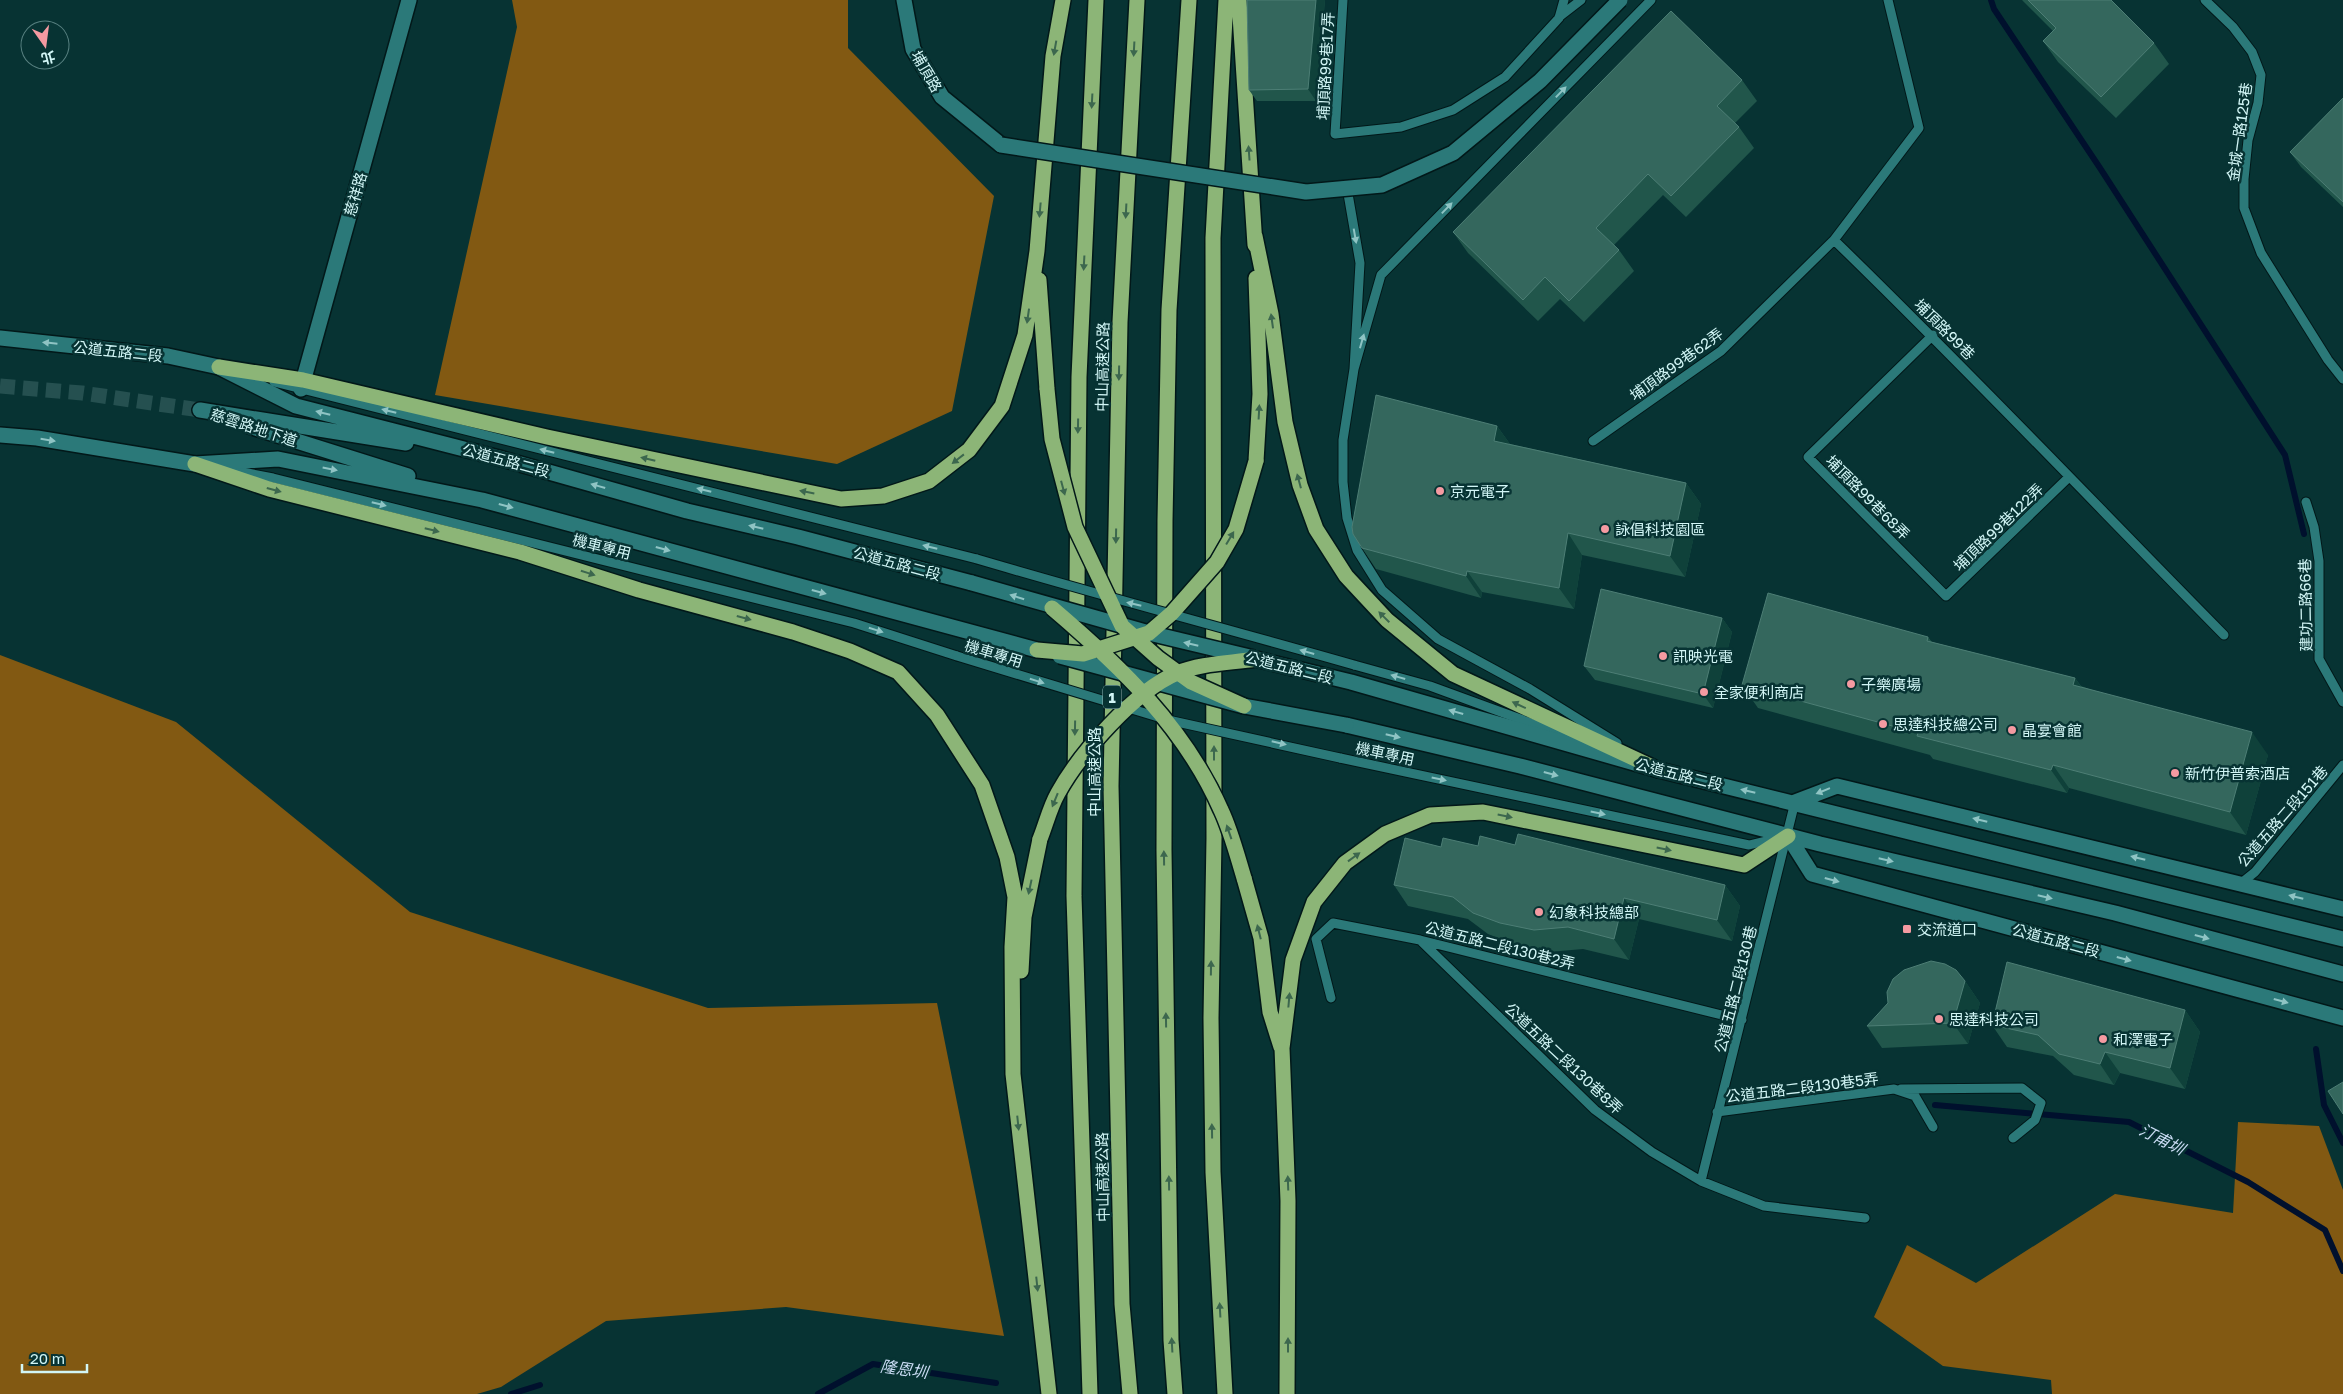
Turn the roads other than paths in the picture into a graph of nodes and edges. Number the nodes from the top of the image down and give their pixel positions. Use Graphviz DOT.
graph roads {
  1 [pos="409,0"];
  2 [pos="904,0"];
  3 [pos="1063,0"];
  4 [pos="1096,0"];
  5 [pos="1137,0"];
  6 [pos="1190,0"];
  7 [pos="1226,0"];
  8 [pos="1239,0"];
  9 [pos="1343,0"];
  10 [pos="1564,0"];
  11 [pos="1580,0"];
  12 [pos="1620,0"];
  13 [pos="1651,0"];
  14 [pos="1888,0"];
  15 [pos="2205,0"];
  16 [pos="1559,18"];
  17 [pos="1347,188"];
  18 [pos="1255,236"];
  19 [pos="1834,240"];
  20 [pos="1037,251"];
  21 [pos="1933,335"];
  22 [pos="0,338"];
  23 [pos="219,367"];
  24 [pos="1354,369"];
  25 [pos="2343,379"];
  26 [pos="302,384"];
  27 [pos="0,435"];
  28 [pos="1593,441"];
  29 [pos="499,458"];
  30 [pos="195,464"];
  31 [pos="2068,478"];
  32 [pos="482,500"];
  33 [pos="2306,502"];
  34 [pos="1946,596"];
  35 [pos="1107,597"];
  36 [pos="1052,608"];
  37 [pos="1172,613"];
  38 [pos="1122,626"];
  39 [pos="1149,633"];
  40 [pos="2224,635"];
  41 [pos="1134,638"];
  42 [pos="1037,650"];
  43 [pos="1101,650"];
  44 [pos="1256,658"];
  45 [pos="1178,672"];
  46 [pos="1125,674"];
  47 [pos="1158,682"];
  48 [pos="1144,693"];
  49 [pos="2343,702"];
  50 [pos="1244,706"];
  51 [pos="1127,709"];
  52 [pos="1168,720"];
  53 [pos="2343,765"];
  54 [pos="1659,770"];
  55 [pos="1795,802"];
  56 [pos="1788,836"];
  57 [pos="2240,884"];
  58 [pos="2343,909"];
  59 [pos="2343,939"];
  60 [pos="1420,940"];
  61 [pos="2343,974"];
  62 [pos="1331,998"];
  63 [pos="2343,1018"];
  64 [pos="1742,1020"];
  65 [pos="1282,1048"];
  66 [pos="1013,1074"];
  67 [pos="1894,1089"];
  68 [pos="1717,1112"];
  69 [pos="1932,1127"];
  70 [pos="2013,1138"];
  71 [pos="1701,1182"];
  72 [pos="1865,1218"];
  73 [pos="1048,1394"];
  74 [pos="1090,1394"];
  75 [pos="1130,1394"];
  76 [pos="1175,1394"];
  77 [pos="1225,1394"];
  78 [pos="1287,1394"];
  1 -- 26 [label="street, 慈祥路"];
  2 -- 17 [label="street, 埔頂路, bridge"];
  3 -- 20 [label="highway, one-way"];
  4 -- 74 [label="highway, one-way"];
  5 -- 75 [label="highway, 中山高速公路 / 1, one-way"];
  76 -- 6 [label="highway, one-way"];
  77 -- 7 [label="highway, one-way"];
  18 -- 8 [label="highway, one-way"];
  9 -- 16 [label="lane, 埔頂路99巷17弄"];
  10 -- 16 [label="lane"];
  11 -- 16 [label="lane"];
  12 -- 17 [label="street, bridge"];
  24 -- 13 [label="lane, one-way"];
  14 -- 19 [label="lane"];
  15 -- 25 [label="lane, 金城一路125巷"];
  17 -- 24 [label="lane, one-way"];
  37 -- 18 [label="highway, one-way, bridge"];
  54 -- 18 [label="highway, one-way"];
  19 -- 21 [label="lane, 埔頂路99巷"];
  19 -- 28 [label="lane, 埔頂路99巷62弄"];
  20 -- 26 [label="highway, one-way"];
  20 -- 35 [label="highway, one-way, bridge"];
  21 -- 31 [label="lane, 埔頂路99巷"];
  21 -- 34 [label="lane, 埔頂路99巷68弄"];
  23 -- 22 [label="street, 公道五路二段, one-way"];
  23 -- 26 [label="highway"];
  29 -- 23 [label="street, 公道五路二段, one-way"];
  24 -- 54 [label="lane"];
  35 -- 26 [label="lane, one-way, bridge"];
  27 -- 30 [label="street, one-way"];
  29 -- 32 [label="street, 慈雲路地下道"];
  36 -- 29 [label="street, 公道五路二段, one-way, bridge"];
  30 -- 32 [label="street, one-way"];
  30 -- 51 [label="lane, 機車專用, one-way, bridge"];
  30 -- 66 [label="highway, one-way"];
  31 -- 34 [label="lane, 埔頂路99巷122弄"];
  31 -- 40 [label="lane, 埔頂路99巷"];
  32 -- 42 [label="street, one-way"];
  33 -- 49 [label="lane, 建功二路66巷"];
  37 -- 35 [label="lane, one-way, bridge"];
  35 -- 38 [label="highway, bridge"];
  36 -- 38 [label="street, 公道五路二段, bridge"];
  36 -- 43 [label="highway, bridge"];
  37 -- 39 [label="highway, bridge"];
  54 -- 37 [label="lane, one-way, bridge"];
  38 -- 39 [label="street, 公道五路二段, bridge"];
  38 -- 41 [label="highway, bridge"];
  39 -- 41 [label="highway, bridge"];
  44 -- 39 [label="street, 公道五路二段, one-way, bridge"];
  41 -- 43 [label="highway, bridge"];
  41 -- 45 [label="highway, bridge"];
  42 -- 43 [label="highway, bridge"];
  42 -- 46 [label="street, bridge"];
  43 -- 46 [label="highway, bridge"];
  44 -- 45 [label="highway, bridge"];
  54 -- 44 [label="street, 公道五路二段, one-way"];
  45 -- 47 [label="highway, bridge"];
  45 -- 50 [label="highway, bridge"];
  46 -- 47 [label="street, bridge"];
  46 -- 48 [label="highway, bridge"];
  47 -- 48 [label="highway, bridge"];
  47 -- 50 [label="street, bridge"];
  48 -- 51 [label="highway, bridge"];
  48 -- 52 [label="highway, bridge"];
  50 -- 56 [label="street, one-way, bridge"];
  51 -- 52 [label="lane, 機車專用, bridge"];
  51 -- 66 [label="highway, one-way, bridge"];
  52 -- 56 [label="lane, 機車專用, one-way, bridge"];
  65 -- 52 [label="highway, one-way, bridge"];
  53 -- 57 [label="lane, 公道五路二段151巷"];
  55 -- 54 [label="street, 公道五路二段, one-way"];
  55 -- 56 [label="lane, 公道五路二段130巷"];
  57 -- 55 [label="street, one-way"];
  55 -- 59 [label="street, 公道五路二段"];
  56 -- 61 [label="street, one-way"];
  56 -- 63 [label="street, 公道五路二段, one-way"];
  56 -- 64 [label="lane, 公道五路二段130巷"];
  65 -- 56 [label="highway, one-way"];
  58 -- 57 [label="street, one-way"];
  60 -- 62 [label="lane, 公道五路二段130巷2弄"];
  60 -- 64 [label="lane, 公道五路二段130巷2弄"];
  60 -- 71 [label="lane, 公道五路二段130巷8弄"];
  64 -- 68 [label="lane, 公道五路二段130巷"];
  78 -- 65 [label="highway, one-way"];
  66 -- 73 [label="highway, one-way"];
  67 -- 68 [label="lane, 公道五路二段130巷5弄"];
  67 -- 69 [label="lane, 公道五路二段130巷5弄"];
  67 -- 70 [label="lane"];
  68 -- 71 [label="lane, 公道五路二段130巷"];
  71 -- 72 [label="lane, 公道五路二段130巷8弄"];
}
